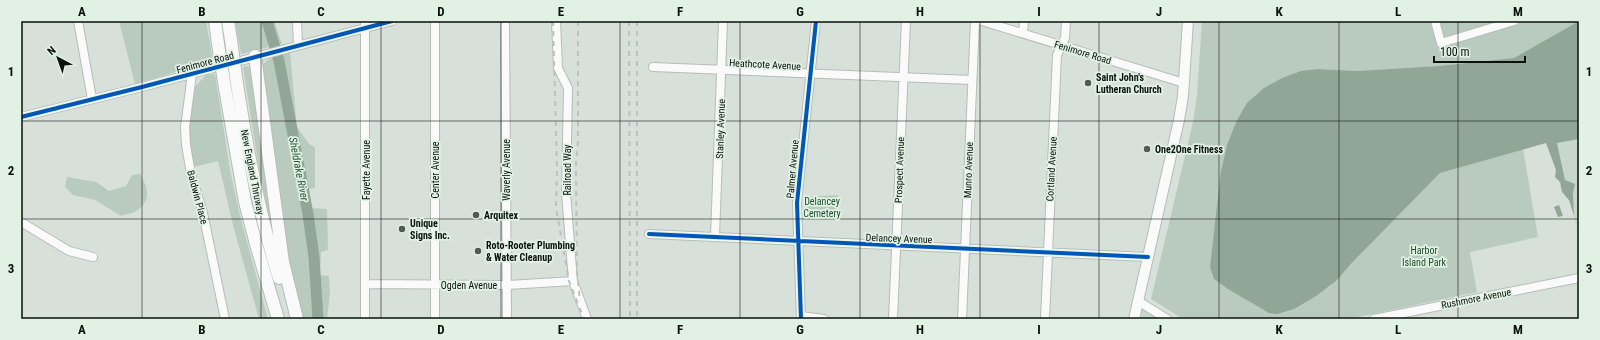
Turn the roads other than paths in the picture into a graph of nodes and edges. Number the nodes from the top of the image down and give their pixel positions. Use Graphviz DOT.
graph roads {
  1 [pos="78,21"];
  2 [pos="215,21"];
  3 [pos="228,21"];
  4 [pos="297,21"];
  5 [pos="392,21"];
  6 [pos="435,21"];
  7 [pos="505,21"];
  8 [pos="556,21"];
  9 [pos="723,21"];
  10 [pos="816,21"];
  11 [pos="906,21"];
  12 [pos="975,21"];
  13 [pos="982,21"];
  14 [pos="1024,21"];
  15 [pos="1066,21"];
  16 [pos="1188,21"];
  17 [pos="1435,21"];
  18 [pos="1514,21"];
  19 [pos="365,24"];
  20 [pos="1023,33"];
  21 [pos="298,45"];
  22 [pos="1061,46"];
  23 [pos="255,56"];
  24 [pos="653,67"];
  25 [pos="722,70"];
  26 [pos="192,74"];
  27 [pos="810,74"];
  28 [pos="902,78"];
  29 [pos="972,80"];
  30 [pos="1184,84"];
  31 [pos="92,99"];
  32 [pos="21,117"];
  33 [pos="21,222"];
  34 [pos="649,234"];
  35 [pos="715,236"];
  36 [pos="797,241"];
  37 [pos="896,245"];
  38 [pos="965,249"];
  39 [pos="1048,252"];
  40 [pos="93,257"];
  41 [pos="1148,257"];
  42 [pos="1579,278"];
  43 [pos="573,281"];
  44 [pos="366,284"];
  45 [pos="435,284"];
  46 [pos="507,285"];
  47 [pos="1138,301"];
  48 [pos="801,317"];
  49 [pos="225,319"];
  50 [pos="278,319"];
  51 [pos="292,319"];
  52 [pos="297,319"];
  53 [pos="365,319"];
  54 [pos="435,319"];
  55 [pos="507,319"];
  56 [pos="587,319"];
  57 [pos="824,319"];
  58 [pos="893,319"];
  59 [pos="962,319"];
  60 [pos="1045,319"];
  61 [pos="1134,319"];
  62 [pos="1167,319"];
  63 [pos="1374,319"];
  1 -- 31 [label="street"];
  2 -- 50 [label="highway, New England Thruway, bridge"];
  3 -- 51 [label="highway, New England Thruway, bridge"];
  4 -- 21 [label="street"];
  5 -- 19 [label="street, Fenimore Road"];
  6 -- 45 [label="street, Center Avenue"];
  7 -- 46 [label="street, Waverly Avenue"];
  8 -- 43 [label="street, Railroad Way"];
  9 -- 25 [label="street, Stanley Avenue"];
  10 -- 27 [label="street, Palmer Avenue"];
  11 -- 28 [label="street, Prospect Avenue"];
  12 -- 29 [label="street, Munro Avenue"];
  13 -- 20 [label="street, Fenimore Road"];
  14 -- 20 [label="street"];
  15 -- 22 [label="street, Cortland Avenue"];
  16 -- 30 [label="main road"];
  17 -- 18 [label="street"];
  19 -- 21 [label="street, Fenimore Road"];
  19 -- 44 [label="street, Fayette Avenue"];
  20 -- 22 [label="street, Fenimore Road"];
  21 -- 23 [label="street, Fenimore Road"];
  22 -- 30 [label="street, Fenimore Road"];
  22 -- 39 [label="street, Cortland Avenue"];
  23 -- 26 [label="street, Fenimore Road"];
  23 -- 52 [label="highway"];
  24 -- 25 [label="street, Heathcote Avenue"];
  25 -- 27 [label="street, Heathcote Avenue"];
  25 -- 35 [label="street, Stanley Avenue"];
  26 -- 31 [label="street, Fenimore Road"];
  26 -- 49 [label="street, Baldwin Place"];
  27 -- 28 [label="street, Heathcote Avenue"];
  27 -- 36 [label="street, Palmer Avenue"];
  28 -- 29 [label="street, Heathcote Avenue"];
  28 -- 37 [label="street, Prospect Avenue"];
  29 -- 38 [label="street, Munro Avenue"];
  30 -- 41 [label="main road"];
  31 -- 32 [label="street, Fenimore Road"];
  33 -- 40 [label="street"];
  34 -- 35 [label="street, Delancey Avenue"];
  35 -- 36 [label="street, Delancey Avenue"];
  36 -- 37 [label="street, Delancey Avenue"];
  36 -- 48 [label="street, Palmer Avenue"];
  37 -- 38 [label="street, Delancey Avenue"];
  37 -- 58 [label="street, Prospect Avenue"];
  38 -- 39 [label="street, Delancey Avenue"];
  38 -- 59 [label="street, Munro Avenue"];
  39 -- 41 [label="street, Delancey Avenue"];
  39 -- 60 [label="street, Cortland Avenue"];
  41 -- 47 [label="main road"];
  42 -- 63 [label="street, Rushmore Avenue"];
  43 -- 46 [label="street, Ogden Avenue"];
  43 -- 56 [label="street, Railroad Way"];
  44 -- 45 [label="street, Ogden Avenue"];
  44 -- 53 [label="street, Fayette Avenue"];
  45 -- 46 [label="street, Ogden Avenue"];
  45 -- 54 [label="street, Center Avenue"];
  46 -- 55 [label="street, Waverly Avenue"];
  47 -- 61 [label="main road"];
  47 -- 62 [label="street"];
  48 -- 57 [label="street"];
}
